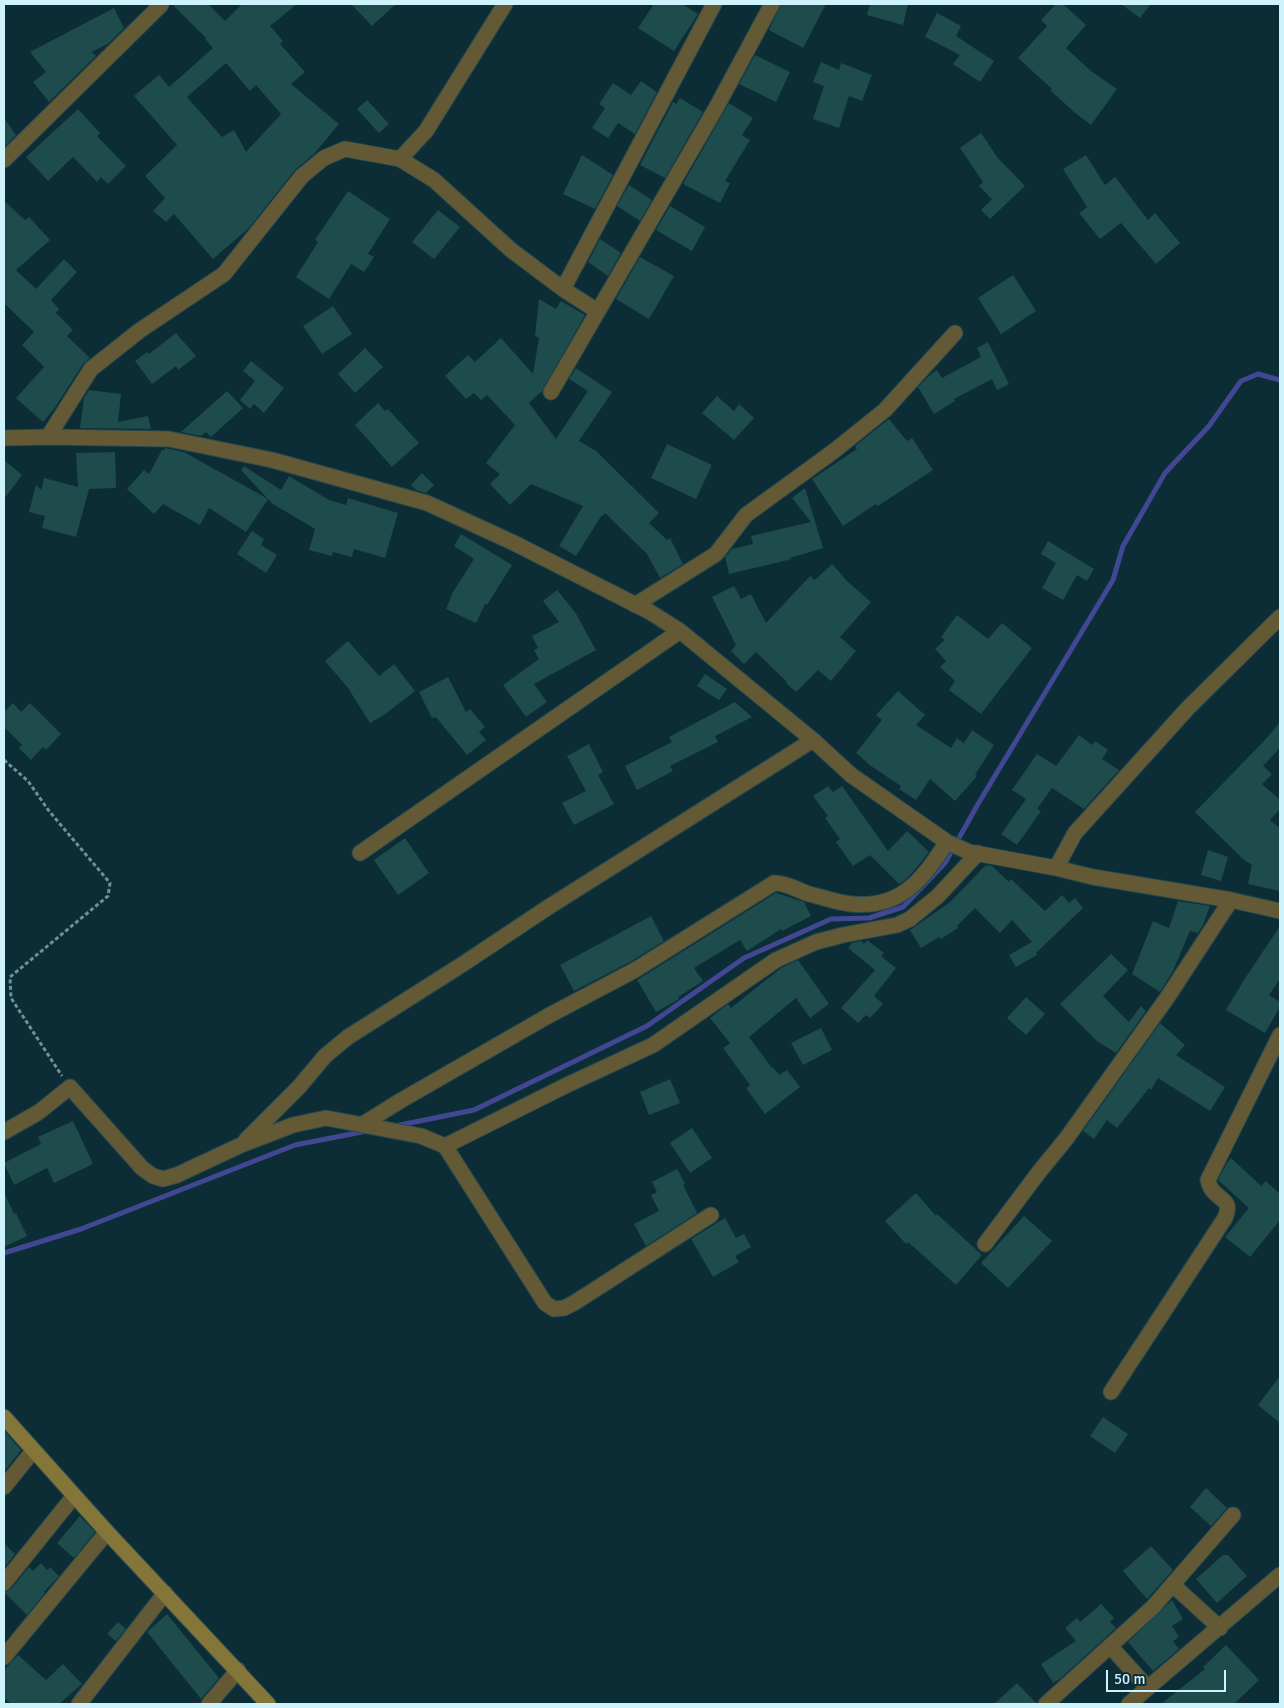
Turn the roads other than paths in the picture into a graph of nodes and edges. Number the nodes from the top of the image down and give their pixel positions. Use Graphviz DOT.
graph roads {
  1 [pos="505,4"];
  2 [pos="714,4"];
  3 [pos="772,4"];
  4 [pos="161,5"];
  5 [pos="400,159"];
  6 [pos="4,160"];
  7 [pos="563,289"];
  8 [pos="597,311"];
  9 [pos="955,333"];
  10 [pos="551,392"];
  11 [pos="48,437"];
  12 [pos="4,438"];
  13 [pos="635,605"];
  14 [pos="1280,617"];
  15 [pos="680,631"];
  16 [pos="813,740"];
  17 [pos="949,843"];
  18 [pos="360,853"];
  19 [pos="974,853"];
  20 [pos="1056,868"];
  21 [pos="1231,900"];
  22 [pos="1280,910"];
  23 [pos="1280,1035"];
  24 [pos="363,1124"];
  25 [pos="4,1132"];
  26 [pos="241,1145"];
  27 [pos="445,1146"];
  28 [pos="711,1215"];
  29 [pos="985,1244"];
  30 [pos="1111,1392"];
  31 [pos="4,1417"];
  32 [pos="33,1451"];
  33 [pos="4,1487"];
  34 [pos="74,1496"];
  35 [pos="1233,1515"];
  36 [pos="107,1532"];
  37 [pos="1280,1575"];
  38 [pos="4,1583"];
  39 [pos="1172,1585"];
  40 [pos="165,1593"];
  41 [pos="1220,1628"];
  42 [pos="1110,1646"];
  43 [pos="4,1657"];
  44 [pos="238,1670"];
  45 [pos="1148,1688"];
  46 [pos="79,1704"];
  47 [pos="209,1704"];
  48 [pos="268,1704"];
  49 [pos="1046,1704"];
  50 [pos="1129,1704"];
  1 -- 5 [label="street"];
  2 -- 7 [label="street"];
  3 -- 8 [label="street"];
  4 -- 6 [label="street"];
  5 -- 7 [label="street"];
  5 -- 11 [label="street"];
  7 -- 8 [label="street"];
  8 -- 10 [label="street"];
  9 -- 13 [label="street"];
  11 -- 12 [label="street"];
  11 -- 13 [label="street"];
  13 -- 15 [label="street"];
  14 -- 20 [label="street"];
  15 -- 16 [label="street"];
  15 -- 18 [label="street"];
  16 -- 17 [label="street"];
  16 -- 26 [label="street"];
  17 -- 19 [label="street"];
  17 -- 24 [label="street"];
  19 -- 20 [label="street"];
  19 -- 27 [label="street"];
  20 -- 21 [label="street"];
  21 -- 22 [label="street"];
  21 -- 29 [label="street"];
  23 -- 30 [label="street"];
  24 -- 26 [label="street"];
  24 -- 27 [label="street"];
  25 -- 26 [label="street"];
  27 -- 28 [label="street"];
  31 -- 32 [label="street"];
  32 -- 33 [label="street"];
  32 -- 34 [label="street"];
  34 -- 36 [label="street"];
  34 -- 38 [label="street"];
  35 -- 39 [label="street"];
  36 -- 40 [label="street"];
  36 -- 43 [label="street"];
  37 -- 41 [label="street"];
  39 -- 41 [label="street"];
  39 -- 42 [label="street"];
  40 -- 44 [label="street"];
  40 -- 46 [label="street"];
  41 -- 45 [label="street"];
  42 -- 45 [label="street"];
  42 -- 49 [label="street"];
  44 -- 47 [label="street"];
  44 -- 48 [label="street"];
  45 -- 50 [label="street"];
}
